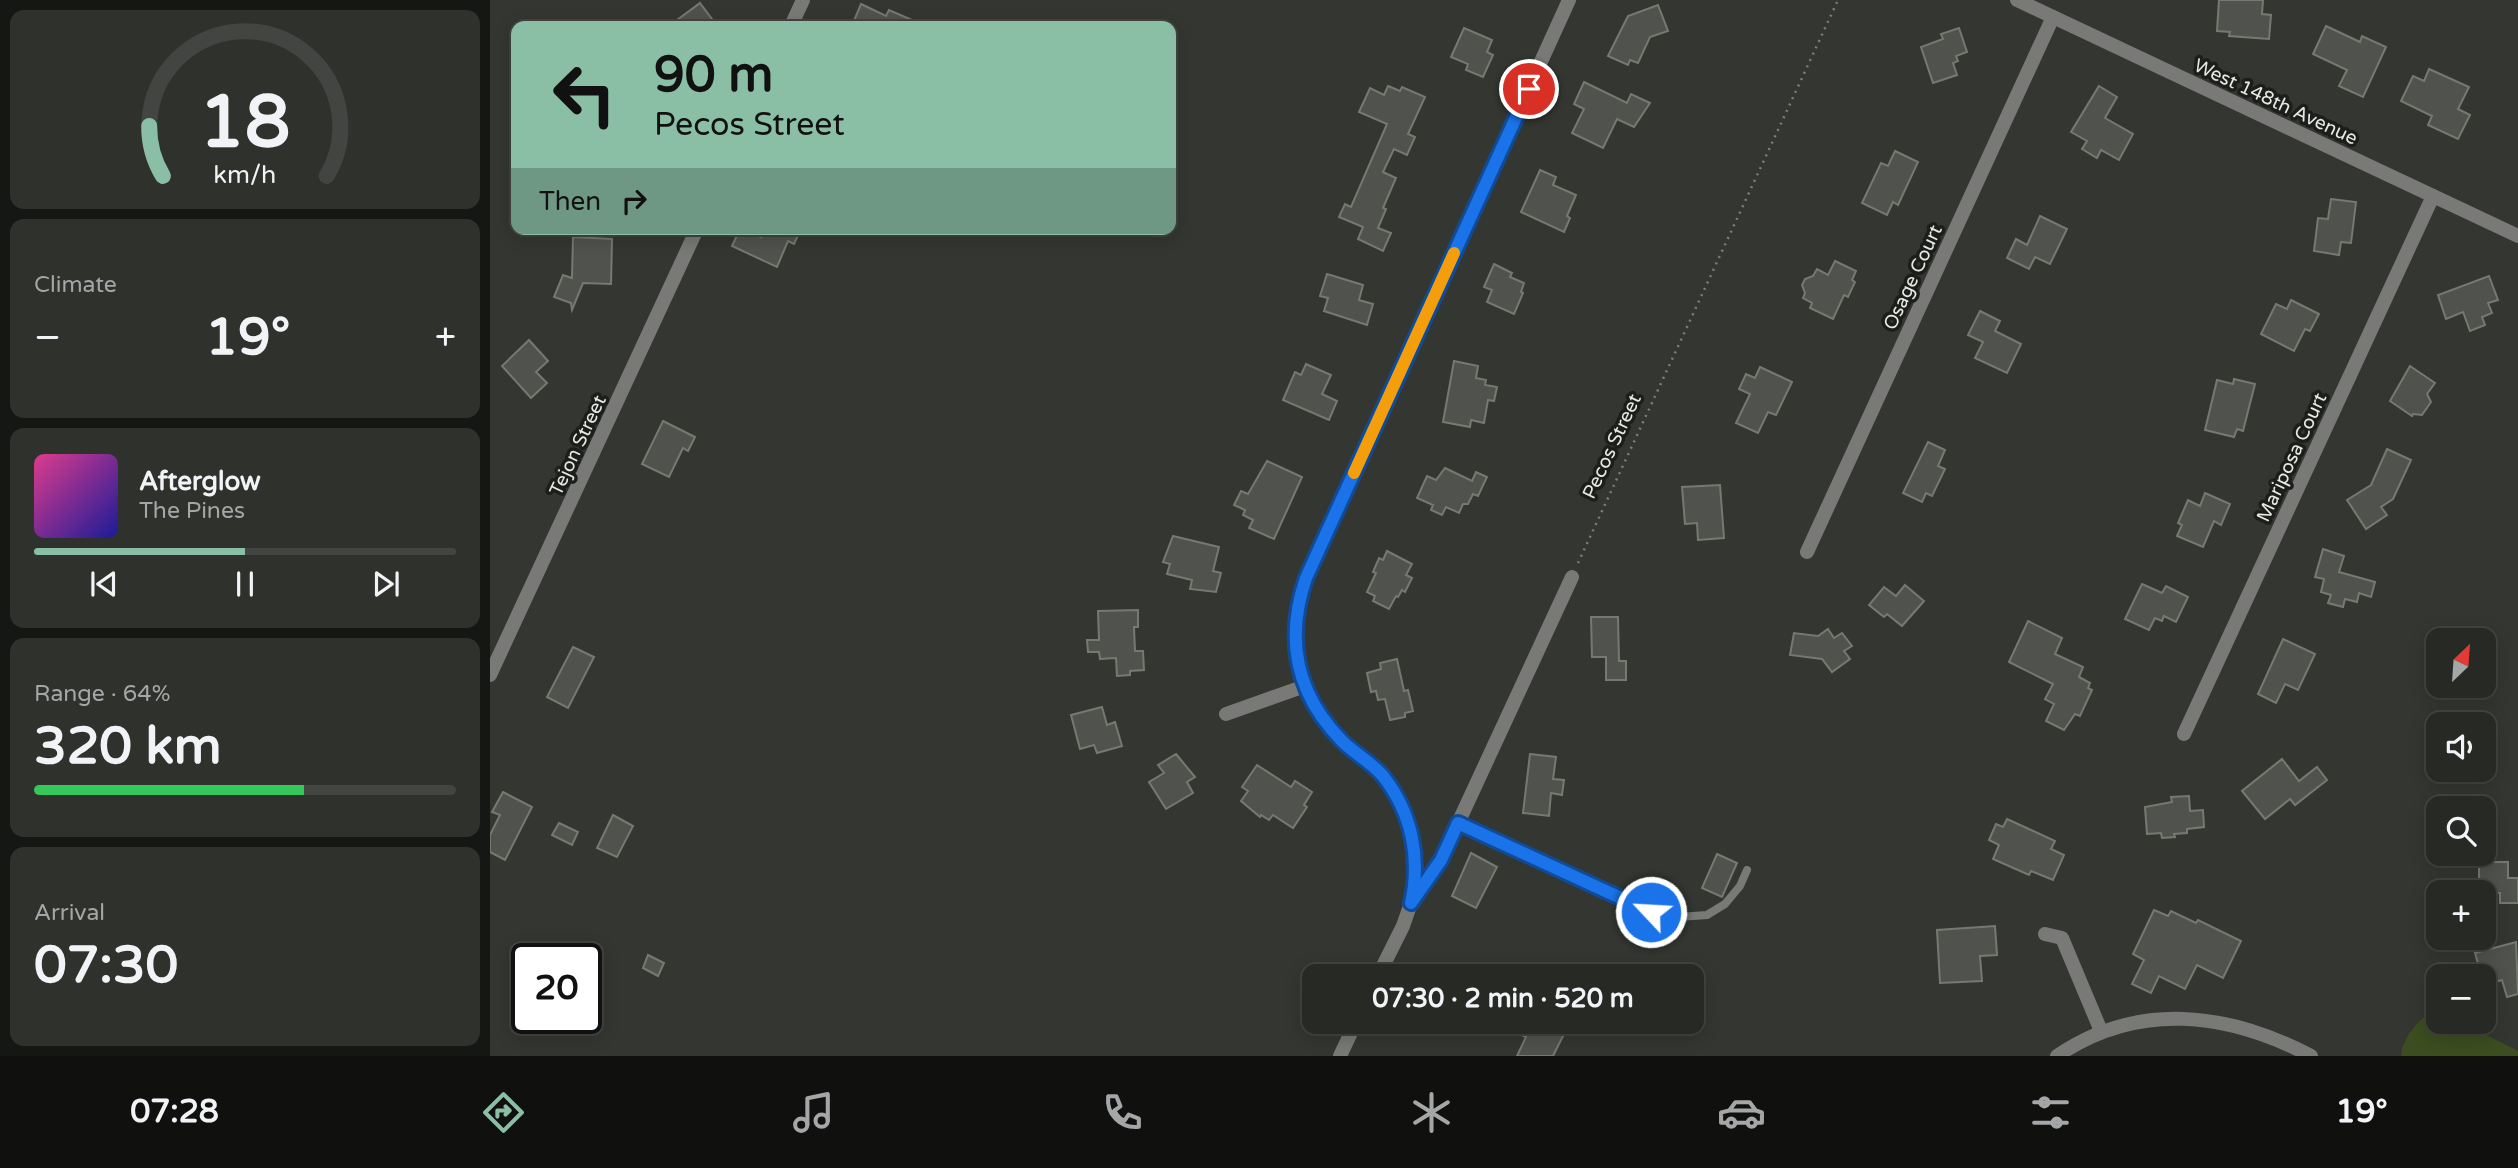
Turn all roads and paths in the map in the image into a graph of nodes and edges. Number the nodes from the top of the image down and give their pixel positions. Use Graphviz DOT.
graph roads {
  1 [pos="803,0"];
  2 [pos="1569,0"];
  3 [pos="1838,0"];
  4 [pos="2017,0"];
  5 [pos="2053,17"];
  6 [pos="793,21"];
  7 [pos="2433,196"];
  8 [pos="694,235"];
  9 [pos="2518,236"];
  10 [pos="1807,552"];
  11 [pos="1572,577"];
  12 [pos="490,675"];
  13 [pos="1305,686"];
  14 [pos="1226,714"];
  15 [pos="2183,734"];
  16 [pos="1458,823"];
  17 [pos="1746,870"];
  18 [pos="1411,903"];
  19 [pos="2045,934"];
  20 [pos="1384,964"];
  21 [pos="2101,1031"];
  22 [pos="1350,1034"];
  23 [pos="1340,1056"];
  24 [pos="2057,1056"];
  25 [pos="2311,1056"];
  1 -- 6 [label="street"];
  2 -- 13 [label="street"];
  3 -- 11 [label="path, Pecos Street"];
  4 -- 5 [label="street, West 148th Avenue"];
  5 -- 7 [label="street, West 148th Avenue"];
  5 -- 10 [label="street, Osage Court"];
  7 -- 9 [label="street, West 148th Avenue"];
  7 -- 15 [label="street, Mariposa Court"];
  8 -- 12 [label="street, Tejon Street"];
  11 -- 16 [label="street"];
  13 -- 14 [label="street"];
  13 -- 18 [label="street"];
  16 -- 17 [label="lane"];
  16 -- 18 [label="street"];
  18 -- 20 [label="street"];
  19 -- 21 [label="street"];
  21 -- 24 [label="street"];
  21 -- 25 [label="street"];
  22 -- 23 [label="street"];
}
